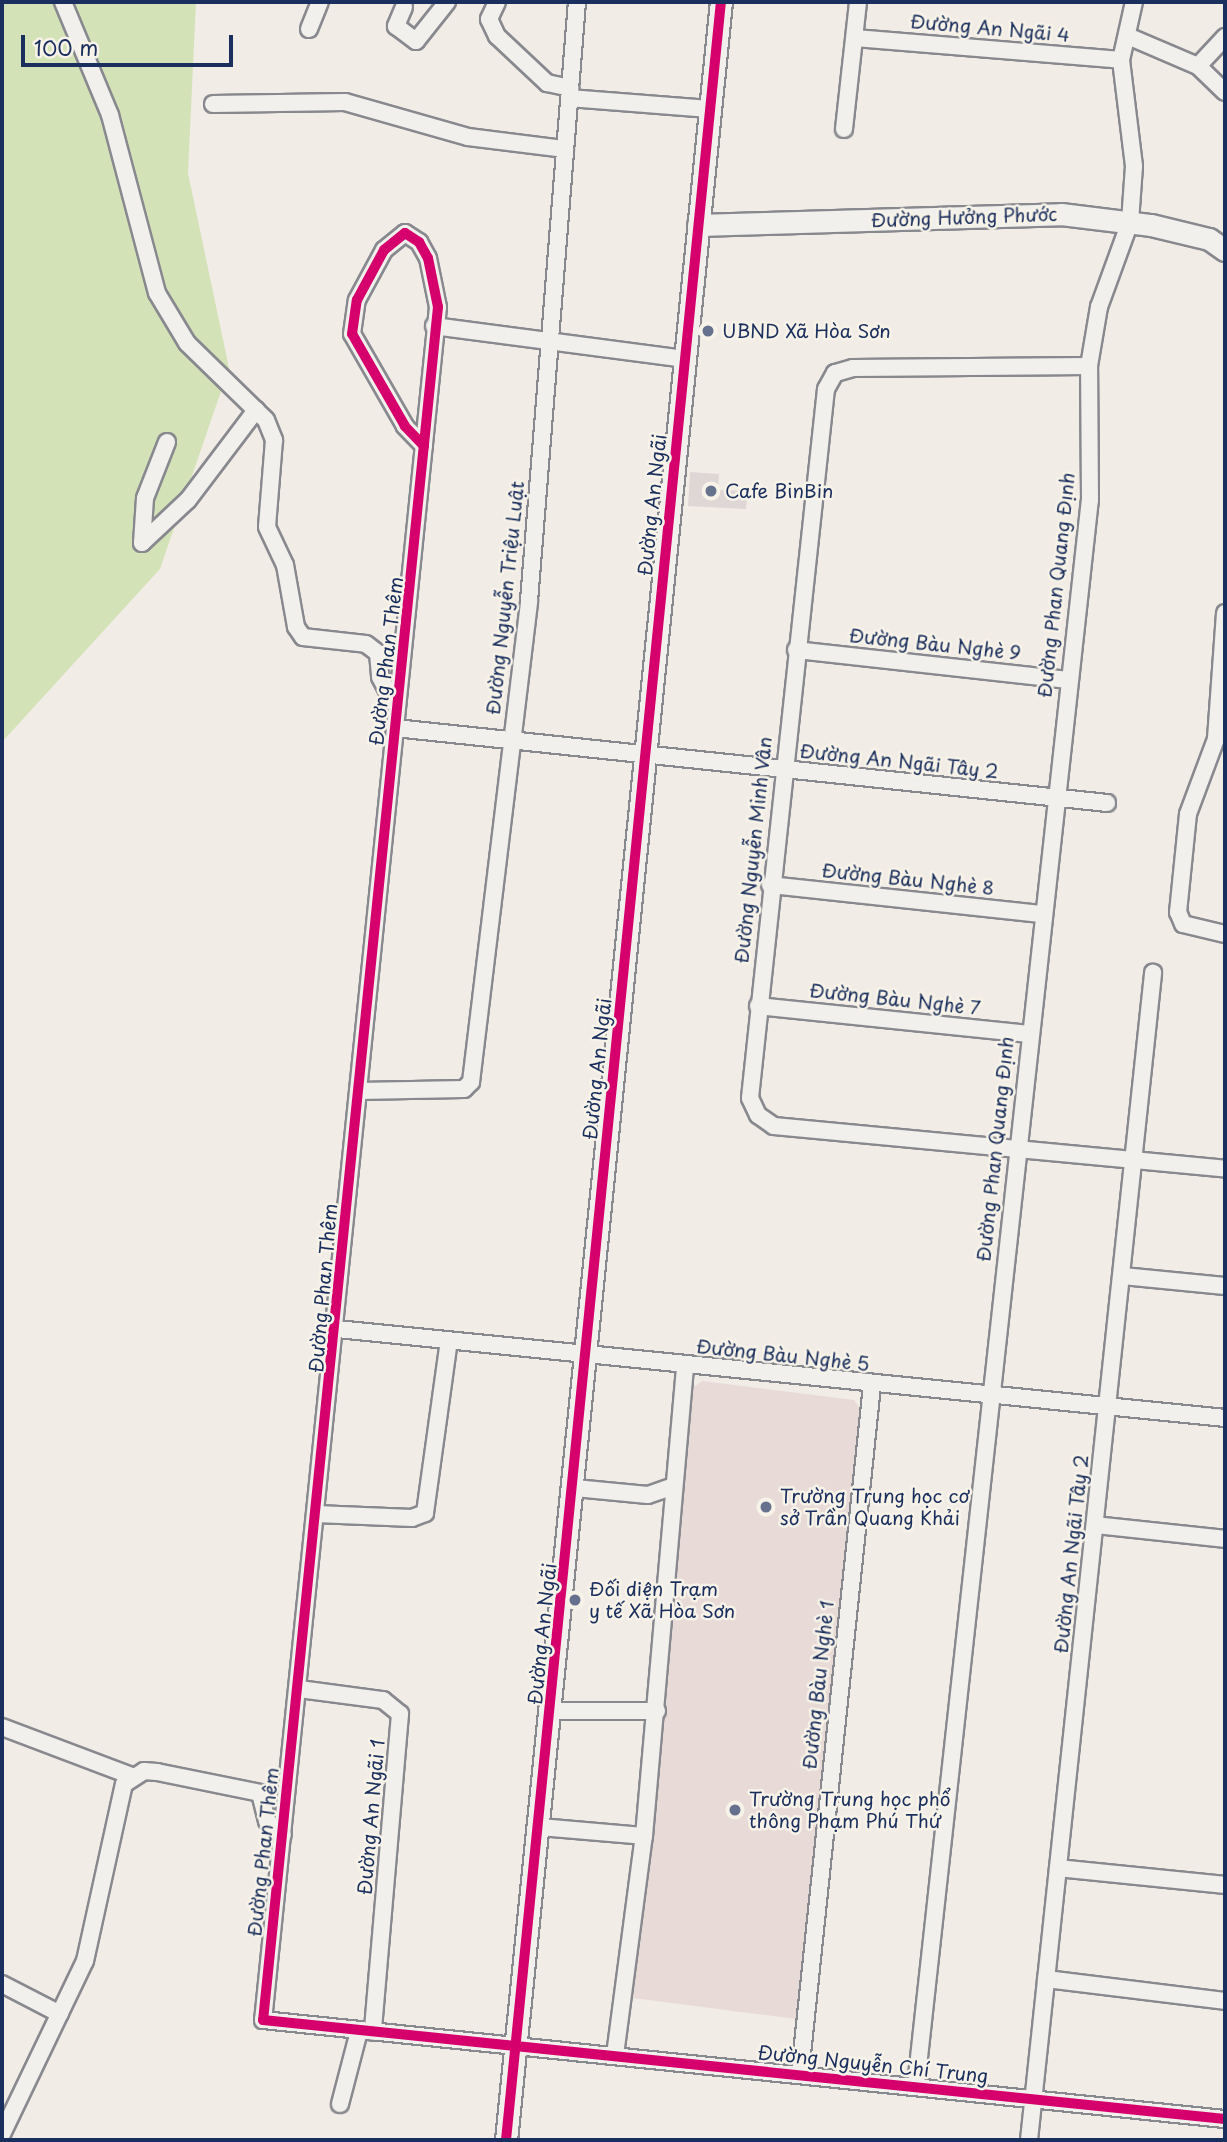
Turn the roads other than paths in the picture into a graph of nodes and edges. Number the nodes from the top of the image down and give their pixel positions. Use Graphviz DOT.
graph roads {
  1 [pos="63,2"];
  2 [pos="320,2"];
  3 [pos="447,2"];
  4 [pos="497,2"];
  5 [pos="577,2"];
  6 [pos="722,2"];
  7 [pos="858,2"];
  8 [pos="1135,2"];
  9 [pos="404,7"];
  10 [pos="309,29"];
  11 [pos="1130,37"];
  12 [pos="1225,37"];
  13 [pos="855,38"];
  14 [pos="1121,60"];
  15 [pos="1198,66"];
  16 [pos="1225,92"];
  17 [pos="569,93"];
  18 [pos="213,104"];
  19 [pos="710,109"];
  20 [pos="844,130"];
  21 [pos="565,149"];
  22 [pos="1130,222"];
  23 [pos="698,225"];
  24 [pos="1225,250"];
  25 [pos="434,326"];
  26 [pos="547,343"];
  27 [pos="684,359"];
  28 [pos="1089,366"];
  29 [pos="256,410"];
  30 [pos="167,443"];
  31 [pos="424,446"];
  32 [pos="1225,613"];
  33 [pos="796,650"];
  34 [pos="1069,680"];
  35 [pos="394,704"];
  36 [pos="395,728"];
  37 [pos="511,743"];
  38 [pos="645,758"];
  39 [pos="782,771"];
  40 [pos="1054,797"];
  41 [pos="1107,803"];
  42 [pos="770,886"];
  43 [pos="1042,914"];
  44 [pos="1225,934"];
  45 [pos="1153,973"];
  46 [pos="758,1006"];
  47 [pos="1029,1034"];
  48 [pos="358,1091"];
  49 [pos="1016,1149"];
  50 [pos="1133,1160"];
  51 [pos="1225,1169"];
  52 [pos="1123,1276"];
  53 [pos="1225,1286"];
  54 [pos="337,1329"];
  55 [pos="449,1340"];
  56 [pos="586,1355"];
  57 [pos="685,1366"];
  58 [pos="872,1386"];
  59 [pos="990,1395"];
  60 [pos="1108,1407"];
  61 [pos="1225,1418"];
  62 [pos="671,1487"];
  63 [pos="575,1488"];
  64 [pos="316,1514"];
  65 [pos="1095,1525"];
  66 [pos="1225,1539"];
  67 [pos="299,1689"];
  68 [pos="551,1711"];
  69 [pos="657,1711"];
  70 [pos="2,1727"];
  71 [pos="132,1776"];
  72 [pos="260,1793"];
  73 [pos="287,1796"];
  74 [pos="539,1827"];
  75 [pos="283,1835"];
  76 [pos="644,1836"];
  77 [pos="1058,1868"];
  78 [pos="1225,1885"];
  79 [pos="1046,1979"];
  80 [pos="2,1984"];
  81 [pos="1225,2001"];
  82 [pos="60,2014"];
  83 [pos="366,2031"];
  84 [pos="516,2045"];
  85 [pos="615,2054"];
  86 [pos="800,2073"];
  87 [pos="916,2085"];
  88 [pos="1033,2099"];
  89 [pos="340,2104"];
  90 [pos="1225,2119"];
  91 [pos="2,2134"];
  92 [pos="506,2140"];
  93 [pos="1029,2140"];
  1 -- 29 [label="street"];
  2 -- 10 [label="street"];
  3 -- 9 [label="street"];
  4 -- 17 [label="street"];
  5 -- 17 [label="street, Đường Nguyễn Triệu Luật"];
  6 -- 19 [label="main road, Đường An Ngãi"];
  7 -- 13 [label="street"];
  8 -- 11 [label="street"];
  11 -- 14 [label="street"];
  11 -- 15 [label="street"];
  12 -- 15 [label="street"];
  13 -- 14 [label="street, Đường An Ngãi 4"];
  13 -- 20 [label="street"];
  14 -- 22 [label="street, Đường Phan Quang Định"];
  15 -- 16 [label="street"];
  17 -- 19 [label="street"];
  17 -- 21 [label="street, Đường Nguyễn Triệu Luật"];
  18 -- 21 [label="street"];
  19 -- 23 [label="main road, Đường An Ngãi"];
  21 -- 26 [label="street, Đường Nguyễn Triệu Luật"];
  22 -- 23 [label="main road, Đường Hưởng Phước"];
  22 -- 24 [label="main road, Đường Hưởng Phước"];
  22 -- 28 [label="street, Đường Phan Quang Định"];
  23 -- 27 [label="main road, Đường An Ngãi"];
  25 -- 26 [label="street"];
  25 -- 31 [label="street, Đường Phan Thêm"];
  25 -- 31 [label="street, Đường Phan Thêm"];
  26 -- 27 [label="street"];
  26 -- 37 [label="street, Đường Nguyễn Triệu Luật"];
  27 -- 38 [label="main road, Đường An Ngãi"];
  28 -- 33 [label="street, Đường Nguyễn Minh Vân"];
  28 -- 34 [label="street, Đường Phan Quang Định"];
  29 -- 30 [label="street"];
  29 -- 35 [label="street"];
  31 -- 35 [label="street, Đường Phan Thêm"];
  32 -- 44 [label="street"];
  33 -- 34 [label="street, Đường Bàu Nghè 9"];
  33 -- 39 [label="street, Đường Nguyễn Minh Vân"];
  34 -- 40 [label="street, Đường Phan Quang Định"];
  35 -- 36 [label="street, Đường Phan Thêm"];
  36 -- 37 [label="street, Đường An Ngãi Tây 2"];
  36 -- 48 [label="street, Đường Phan Thêm"];
  37 -- 38 [label="street, Đường An Ngãi Tây 2"];
  37 -- 48 [label="street, Đường Nguyễn Triệu Luật"];
  38 -- 39 [label="street, Đường An Ngãi Tây 2"];
  38 -- 56 [label="main road, Đường An Ngãi"];
  39 -- 40 [label="street, Đường An Ngãi Tây 2"];
  39 -- 42 [label="street, Đường Nguyễn Minh Vân"];
  40 -- 41 [label="street, Đường An Ngãi Tây 2"];
  40 -- 43 [label="street, Đường Phan Quang Định"];
  42 -- 43 [label="street, Đường Bàu Nghè 8"];
  42 -- 46 [label="street, Đường Nguyễn Minh Vân"];
  43 -- 47 [label="street, Đường Phan Quang Định"];
  45 -- 50 [label="street, Đường An Ngãi Tây 2"];
  46 -- 47 [label="street, Đường Bàu Nghè 7"];
  46 -- 49 [label="street, Đường Nguyễn Minh Vân"];
  47 -- 49 [label="street, Đường Phan Quang Định"];
  48 -- 54 [label="street, Đường Phan Thêm"];
  49 -- 50 [label="street, Đường Nguyễn Minh Vân"];
  49 -- 59 [label="street, Đường Phan Quang Định"];
  50 -- 51 [label="street, Đường Nguyễn Minh Vân"];
  50 -- 52 [label="street, Đường An Ngãi Tây 2"];
  52 -- 53 [label="street"];
  52 -- 60 [label="street, Đường An Ngãi Tây 2"];
  54 -- 55 [label="street, Đường Bàu Nghè 5"];
  54 -- 64 [label="street, Đường Phan Thêm"];
  55 -- 56 [label="street, Đường Bàu Nghè 5"];
  55 -- 64 [label="street"];
  56 -- 57 [label="street, Đường Bàu Nghè 5"];
  56 -- 63 [label="main road, Đường An Ngãi"];
  57 -- 58 [label="street, Đường Bàu Nghè 5"];
  57 -- 62 [label="street"];
  58 -- 59 [label="street, Đường Bàu Nghè 5"];
  58 -- 86 [label="street, Đường Bàu Nghè 1"];
  59 -- 60 [label="street, Đường Bàu Nghè 5"];
  59 -- 87 [label="street, Đường Phan Quang Định"];
  60 -- 61 [label="street, Đường Bàu Nghè 5"];
  60 -- 65 [label="street, Đường An Ngãi Tây 2"];
  62 -- 63 [label="street"];
  62 -- 69 [label="street"];
  63 -- 68 [label="main road, Đường An Ngãi"];
  64 -- 67 [label="street, Đường Phan Thêm"];
  65 -- 66 [label="street"];
  65 -- 77 [label="street, Đường An Ngãi Tây 2"];
  67 -- 73 [label="street, Đường Phan Thêm"];
  67 -- 83 [label="street, Đường An Ngãi 1"];
  68 -- 69 [label="street"];
  68 -- 74 [label="main road, Đường An Ngãi"];
  69 -- 76 [label="street"];
  70 -- 71 [label="street"];
  71 -- 72 [label="street"];
  71 -- 82 [label="street"];
  72 -- 73 [label="street"];
  72 -- 75 [label="street"];
  73 -- 75 [label="street, Đường Phan Thêm"];
  74 -- 76 [label="street"];
  74 -- 84 [label="main road, Đường An Ngãi"];
  75 -- 83 [label="street, Đường Phan Thêm"];
  76 -- 85 [label="street"];
  77 -- 78 [label="street"];
  77 -- 79 [label="street, Đường An Ngãi Tây 2"];
  79 -- 81 [label="street"];
  79 -- 88 [label="street, Đường An Ngãi Tây 2"];
  80 -- 82 [label="street"];
  82 -- 91 [label="street"];
  83 -- 84 [label="street, Đường Phan Thêm"];
  83 -- 89 [label="street"];
  84 -- 85 [label="street, Đường Nguyễn Chí Trung"];
  84 -- 92 [label="main road, Đường An Ngãi"];
  85 -- 86 [label="street, Đường Nguyễn Chí Trung"];
  86 -- 87 [label="street, Đường Nguyễn Chí Trung"];
  87 -- 88 [label="street, Đường Nguyễn Chí Trung"];
  88 -- 90 [label="street, Đường Nguyễn Chí Trung"];
  88 -- 93 [label="street, Đường An Ngãi Tây 2"];
}
